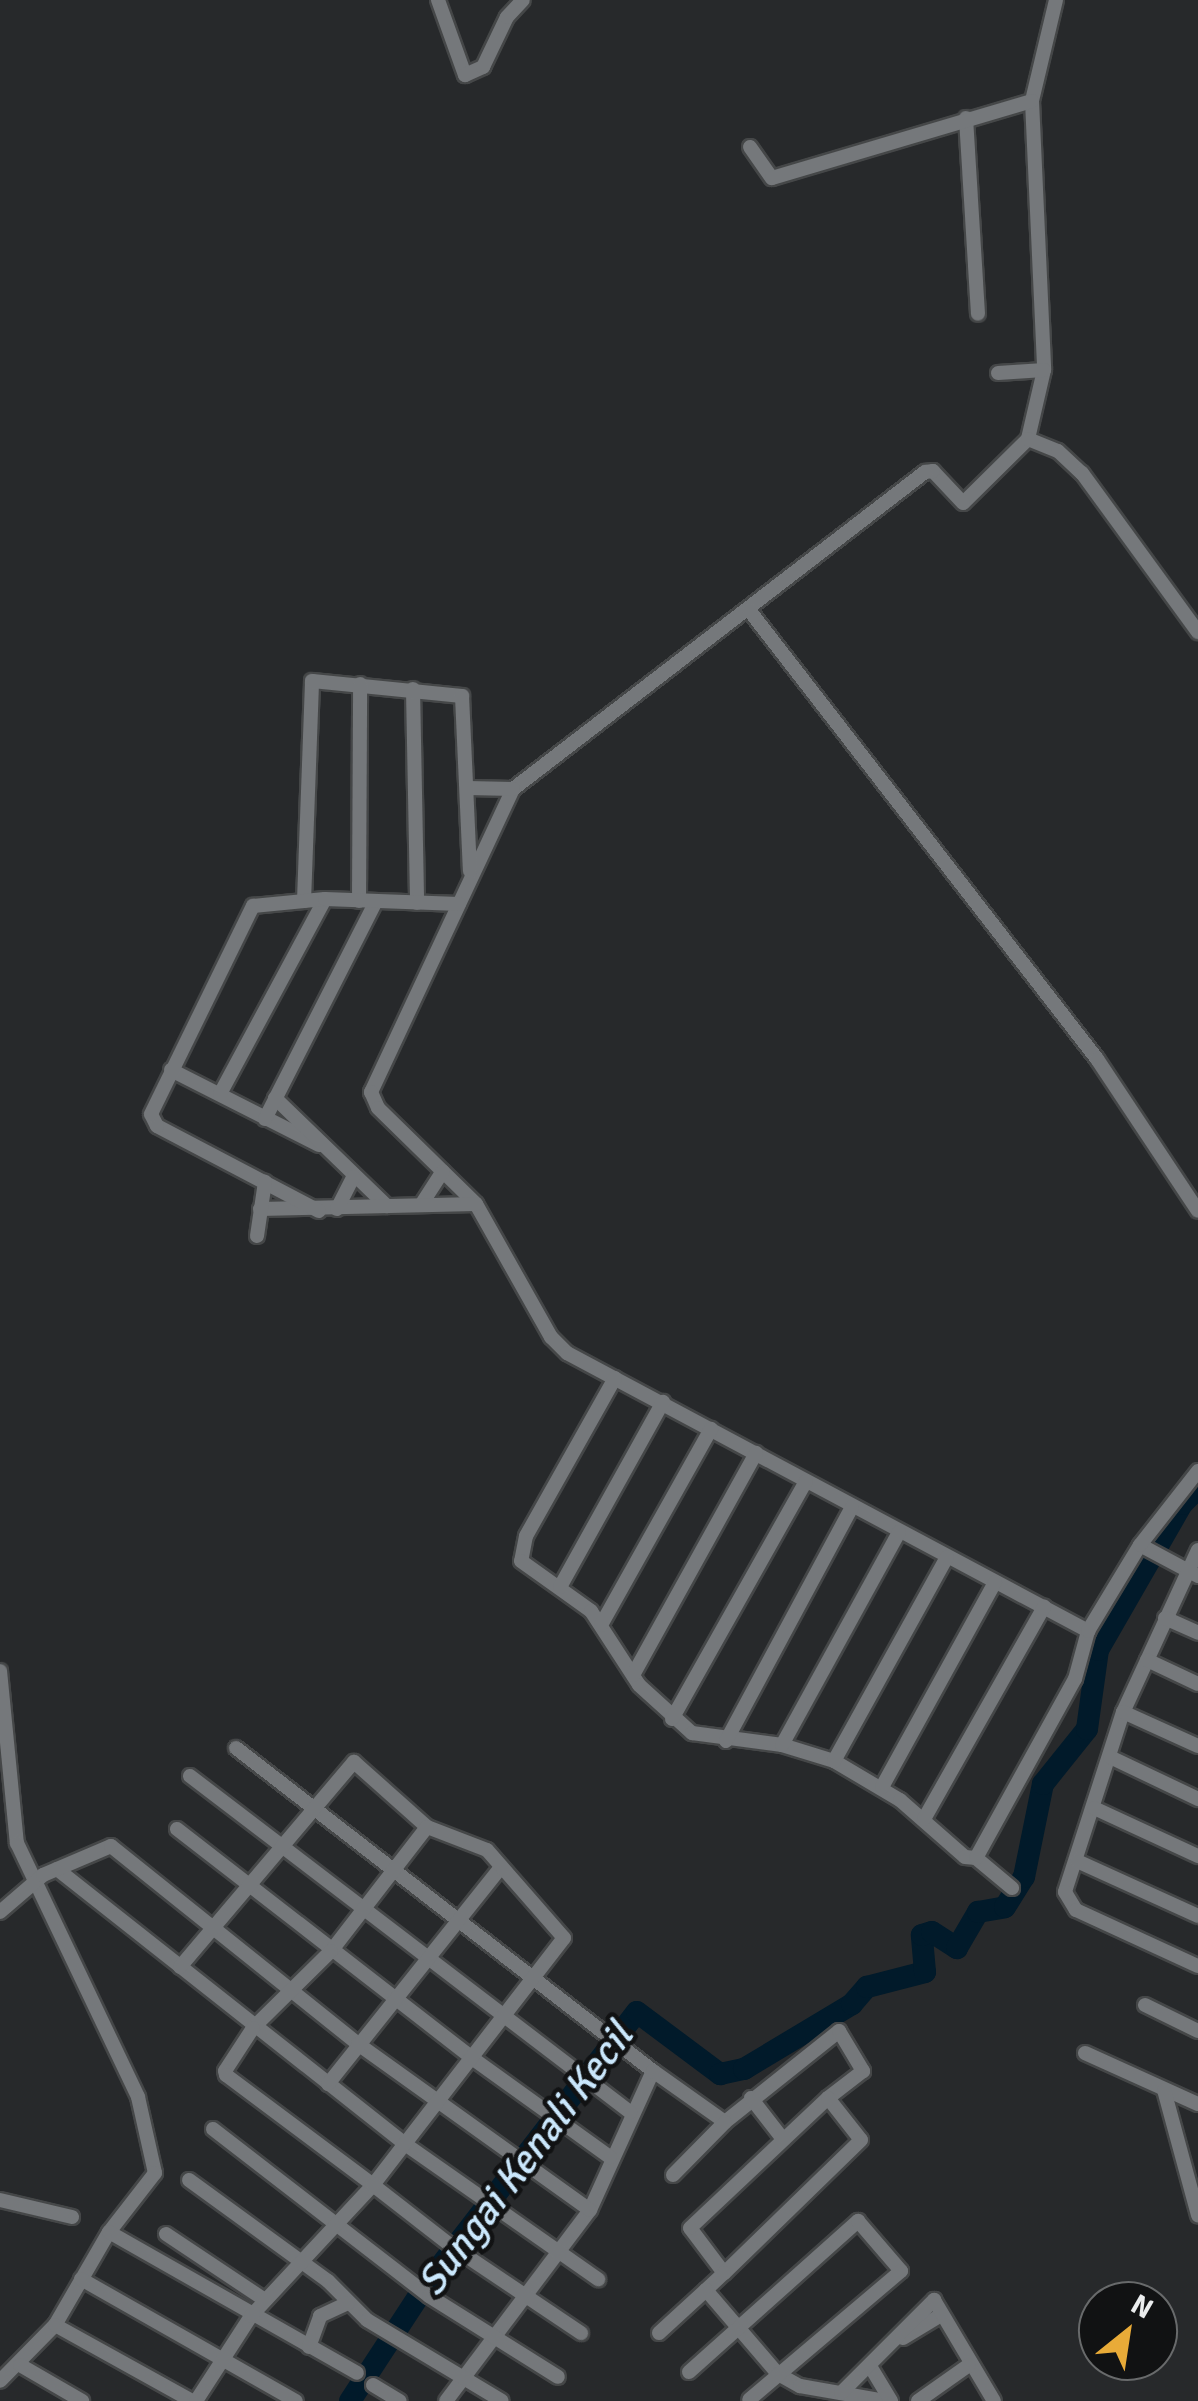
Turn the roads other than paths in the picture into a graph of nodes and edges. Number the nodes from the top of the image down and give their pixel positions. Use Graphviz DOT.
graph roads {
  1 [pos="438,0"];
  2 [pos="523,0"];
  3 [pos="1056,0"];
  4 [pos="1032,100"];
  5 [pos="966,118"];
  6 [pos="750,147"];
  7 [pos="978,314"];
  8 [pos="1044,370"];
  9 [pos="998,373"];
  10 [pos="1028,439"];
  11 [pos="748,610"];
  12 [pos="1198,632"];
  13 [pos="360,684"];
  14 [pos="413,689"];
  15 [pos="468,788"];
  16 [pos="512,789"];
  17 [pos="470,873"];
  18 [pos="325,899"];
  19 [pos="304,901"];
  20 [pos="367,902"];
  21 [pos="417,903"];
  22 [pos="459,904"];
  23 [pos="171,1070"];
  24 [pos="220,1094"];
  25 [pos="275,1098"];
  26 [pos="265,1119"];
  27 [pos="319,1146"];
  28 [pos="443,1172"];
  29 [pos="354,1177"];
  30 [pos="265,1182"];
  31 [pos="476,1204"];
  32 [pos="421,1205"];
  33 [pos="387,1206"];
  34 [pos="260,1209"];
  35 [pos="319,1210"];
  36 [pos="337,1210"];
  37 [pos="1198,1211"];
  38 [pos="257,1236"];
  39 [pos="615,1378"];
  40 [pos="663,1402"];
  41 [pos="711,1428"];
  42 [pos="756,1453"];
  43 [pos="1198,1471"];
  44 [pos="806,1481"];
  45 [pos="852,1507"];
  46 [pos="898,1532"];
  47 [pos="1148,1550"];
  48 [pos="1198,1550"];
  49 [pos="948,1557"];
  50 [pos="1192,1574"];
  51 [pos="996,1582"];
  52 [pos="560,1587"];
  53 [pos="1044,1607"];
  54 [pos="1165,1618"];
  55 [pos="601,1625"];
  56 [pos="1088,1631"];
  57 [pos="1198,1633"];
  58 [pos="1147,1660"];
  59 [pos="0,1671"];
  60 [pos="633,1675"];
  61 [pos="1198,1684"];
  62 [pos="1123,1712"];
  63 [pos="672,1719"];
  64 [pos="726,1741"];
  65 [pos="782,1745"];
  66 [pos="1198,1746"];
  67 [pos="236,1748"];
  68 [pos="1110,1757"];
  69 [pos="834,1761"];
  70 [pos="190,1776"];
  71 [pos="882,1788"];
  72 [pos="1198,1799"];
  73 [pos="1094,1808"];
  74 [pos="316,1810"];
  75 [pos="924,1819"];
  76 [pos="427,1828"];
  77 [pos="178,1829"];
  78 [pos="283,1850"];
  79 [pos="1198,1856"];
  80 [pos="976,1858"];
  81 [pos="1077,1861"];
  82 [pos="502,1867"];
  83 [pos="57,1869"];
  84 [pos="396,1870"];
  85 [pos="32,1881"];
  86 [pos="248,1885"];
  87 [pos="1012,1888"];
  88 [pos="364,1911"];
  89 [pos="0,1912"];
  90 [pos="1198,1916"];
  91 [pos="459,1918"];
  92 [pos="212,1928"];
  93 [pos="331,1951"];
  94 [pos="427,1958"];
  95 [pos="1198,1966"];
  96 [pos="180,1967"];
  97 [pos="536,1978"];
  98 [pos="288,1988"];
  99 [pos="394,1999"];
  100 [pos="1145,2005"];
  101 [pos="504,2016"];
  102 [pos="253,2028"];
  103 [pos="1198,2031"];
  104 [pos="358,2044"];
  105 [pos="1085,2053"];
  106 [pos="472,2058"];
  107 [pos="653,2071"];
  108 [pos="328,2084"];
  109 [pos="1164,2090"];
  110 [pos="751,2098"];
  111 [pos="828,2098"];
  112 [pos="438,2101"];
  113 [pos="1198,2104"];
  114 [pos="630,2112"];
  115 [pos="725,2122"];
  116 [pos="213,2129"];
  117 [pos="782,2138"];
  118 [pos="404,2144"];
  119 [pos="610,2157"];
  120 [pos="672,2175"];
  121 [pos="189,2180"];
  122 [pos="373,2186"];
  123 [pos="0,2200"];
  124 [pos="590,2210"];
  125 [pos="1198,2215"];
  126 [pos="72,2218"];
  127 [pos="338,2223"];
  128 [pos="108,2232"];
  129 [pos="166,2234"];
  130 [pos="556,2252"];
  131 [pos="300,2261"];
  132 [pos="724,2274"];
  133 [pos="81,2279"];
  134 [pos="598,2280"];
  135 [pos="706,2290"];
  136 [pos="265,2300"];
  137 [pos="526,2300"];
  138 [pos="348,2304"];
  139 [pos="251,2316"];
  140 [pos="55,2324"];
  141 [pos="734,2328"];
  142 [pos="659,2333"];
  143 [pos="581,2334"];
  144 [pos="495,2336"];
  145 [pos="309,2346"];
  146 [pos="222,2358"];
  147 [pos="20,2365"];
  148 [pos="969,2365"];
  149 [pos="870,2366"];
  150 [pos="690,2372"];
  151 [pos="358,2373"];
  152 [pos="778,2374"];
  153 [pos="558,2376"];
  154 [pos="464,2377"];
  155 [pos="0,2381"];
  156 [pos="373,2385"];
  157 [pos="841,2393"];
  158 [pos="748,2400"];
  159 [pos="82,2401"];
  160 [pos="194,2401"];
  161 [pos="296,2401"];
  162 [pos="400,2401"];
  163 [pos="446,2401"];
  164 [pos="502,2401"];
  165 [pos="888,2401"];
  166 [pos="918,2401"];
  167 [pos="994,2401"];
  1 -- 2 [label="street"];
  3 -- 4 [label="street"];
  4 -- 5 [label="street"];
  4 -- 8 [label="street"];
  5 -- 6 [label="street"];
  5 -- 7 [label="street"];
  8 -- 9 [label="street"];
  8 -- 10 [label="street"];
  10 -- 11 [label="street"];
  10 -- 12 [label="street"];
  11 -- 16 [label="street"];
  11 -- 37 [label="street"];
  13 -- 14 [label="street"];
  13 -- 19 [label="street"];
  13 -- 20 [label="street"];
  14 -- 15 [label="street"];
  14 -- 21 [label="street"];
  15 -- 16 [label="street"];
  15 -- 17 [label="street"];
  16 -- 17 [label="street"];
  17 -- 22 [label="street"];
  18 -- 19 [label="street"];
  18 -- 20 [label="street"];
  18 -- 24 [label="street"];
  19 -- 23 [label="street"];
  20 -- 21 [label="street"];
  20 -- 25 [label="street"];
  21 -- 22 [label="street"];
  22 -- 28 [label="street"];
  23 -- 24 [label="street"];
  23 -- 30 [label="street"];
  24 -- 26 [label="street"];
  25 -- 26 [label="street"];
  25 -- 27 [label="street"];
  26 -- 27 [label="street"];
  27 -- 29 [label="street"];
  28 -- 31 [label="street"];
  28 -- 32 [label="street"];
  29 -- 33 [label="street"];
  29 -- 36 [label="street"];
  30 -- 34 [label="street"];
  30 -- 35 [label="street"];
  31 -- 32 [label="street"];
  31 -- 39 [label="street"];
  32 -- 33 [label="street"];
  33 -- 36 [label="street"];
  34 -- 35 [label="street"];
  34 -- 38 [label="street"];
  35 -- 36 [label="street"];
  39 -- 40 [label="street"];
  39 -- 52 [label="street"];
  40 -- 41 [label="street"];
  40 -- 52 [label="street"];
  41 -- 42 [label="street"];
  41 -- 55 [label="street"];
  42 -- 44 [label="street"];
  42 -- 60 [label="street"];
  43 -- 47 [label="street"];
  44 -- 45 [label="street"];
  44 -- 63 [label="street"];
  45 -- 46 [label="street"];
  45 -- 64 [label="street"];
  46 -- 49 [label="street"];
  46 -- 65 [label="street"];
  47 -- 50 [label="street"];
  47 -- 56 [label="street"];
  48 -- 50 [label="street"];
  49 -- 51 [label="street"];
  49 -- 69 [label="street"];
  50 -- 54 [label="street"];
  51 -- 53 [label="street"];
  51 -- 71 [label="street"];
  52 -- 55 [label="street"];
  53 -- 56 [label="street"];
  53 -- 75 [label="street"];
  54 -- 57 [label="street"];
  54 -- 58 [label="street"];
  55 -- 60 [label="street"];
  56 -- 80 [label="street"];
  58 -- 61 [label="street"];
  58 -- 62 [label="street"];
  59 -- 85 [label="street"];
  60 -- 63 [label="street"];
  62 -- 66 [label="street"];
  62 -- 68 [label="street"];
  63 -- 64 [label="street"];
  64 -- 65 [label="street"];
  65 -- 69 [label="street"];
  67 -- 74 [label="street"];
  68 -- 72 [label="street"];
  68 -- 73 [label="street"];
  69 -- 71 [label="street"];
  70 -- 78 [label="street"];
  71 -- 75 [label="street"];
  73 -- 79 [label="street"];
  73 -- 81 [label="street"];
  74 -- 76 [label="street"];
  74 -- 78 [label="street"];
  74 -- 84 [label="street"];
  75 -- 80 [label="street"];
  76 -- 82 [label="street"];
  76 -- 84 [label="street"];
  77 -- 86 [label="street"];
  78 -- 86 [label="street"];
  78 -- 88 [label="street"];
  80 -- 87 [label="street"];
  81 -- 90 [label="street"];
  81 -- 95 [label="street"];
  82 -- 91 [label="street"];
  82 -- 97 [label="street"];
  83 -- 85 [label="street"];
  83 -- 92 [label="street"];
  83 -- 96 [label="street"];
  84 -- 88 [label="street"];
  84 -- 91 [label="street"];
  85 -- 89 [label="street"];
  85 -- 128 [label="street"];
  86 -- 92 [label="street"];
  86 -- 93 [label="street"];
  88 -- 93 [label="street"];
  88 -- 94 [label="street"];
  91 -- 94 [label="street"];
  91 -- 97 [label="street"];
  92 -- 96 [label="street"];
  92 -- 98 [label="street"];
  93 -- 98 [label="street"];
  93 -- 99 [label="street"];
  94 -- 99 [label="street"];
  94 -- 101 [label="street"];
  96 -- 102 [label="street"];
  97 -- 101 [label="street"];
  97 -- 107 [label="street"];
  98 -- 102 [label="street"];
  98 -- 104 [label="street"];
  99 -- 104 [label="street"];
  99 -- 106 [label="street"];
  100 -- 103 [label="street"];
  101 -- 106 [label="street"];
  101 -- 114 [label="street"];
  102 -- 108 [label="street"];
  102 -- 122 [label="street"];
  104 -- 108 [label="street"];
  104 -- 112 [label="street"];
  105 -- 109 [label="street"];
  106 -- 112 [label="street"];
  106 -- 119 [label="street"];
  107 -- 114 [label="street"];
  107 -- 115 [label="street"];
  108 -- 118 [label="street"];
  109 -- 113 [label="street"];
  109 -- 125 [label="street"];
  110 -- 111 [label="street"];
  110 -- 115 [label="street"];
  110 -- 117 [label="street"];
  111 -- 117 [label="street"];
  111 -- 132 [label="street"];
  112 -- 118 [label="street"];
  112 -- 124 [label="street"];
  114 -- 119 [label="street"];
  115 -- 120 [label="street"];
  116 -- 127 [label="street"];
  117 -- 132 [label="street"];
  118 -- 122 [label="street"];
  118 -- 130 [label="street"];
  119 -- 124 [label="street"];
  121 -- 131 [label="street"];
  122 -- 127 [label="street"];
  122 -- 137 [label="street"];
  123 -- 126 [label="street"];
  124 -- 130 [label="street"];
  127 -- 131 [label="street"];
  127 -- 144 [label="street"];
  128 -- 133 [label="street"];
  128 -- 139 [label="street"];
  129 -- 136 [label="street"];
  130 -- 134 [label="street"];
  130 -- 137 [label="street"];
  131 -- 136 [label="street"];
  131 -- 138 [label="street"];
  132 -- 135 [label="street"];
  133 -- 140 [label="street"];
  133 -- 146 [label="street"];
  135 -- 141 [label="street"];
  135 -- 142 [label="street"];
  136 -- 139 [label="street"];
  137 -- 143 [label="street"];
  137 -- 144 [label="street"];
  138 -- 145 [label="street"];
  138 -- 154 [label="street"];
  139 -- 145 [label="street"];
  139 -- 146 [label="street"];
  140 -- 147 [label="street"];
  140 -- 160 [label="street"];
  141 -- 150 [label="street"];
  141 -- 152 [label="street"];
  141 -- 152 [label="street"];
  144 -- 153 [label="street"];
  144 -- 154 [label="street"];
  145 -- 151 [label="street"];
  146 -- 160 [label="street"];
  146 -- 161 [label="street"];
  147 -- 155 [label="street"];
  147 -- 159 [label="street"];
  148 -- 149 [label="street"];
  148 -- 166 [label="street"];
  148 -- 167 [label="street"];
  149 -- 157 [label="street"];
  149 -- 165 [label="street"];
  152 -- 157 [label="street"];
  152 -- 158 [label="street"];
  154 -- 163 [label="street"];
  154 -- 164 [label="street"];
  156 -- 162 [label="street"];
  157 -- 165 [label="street"];
}
